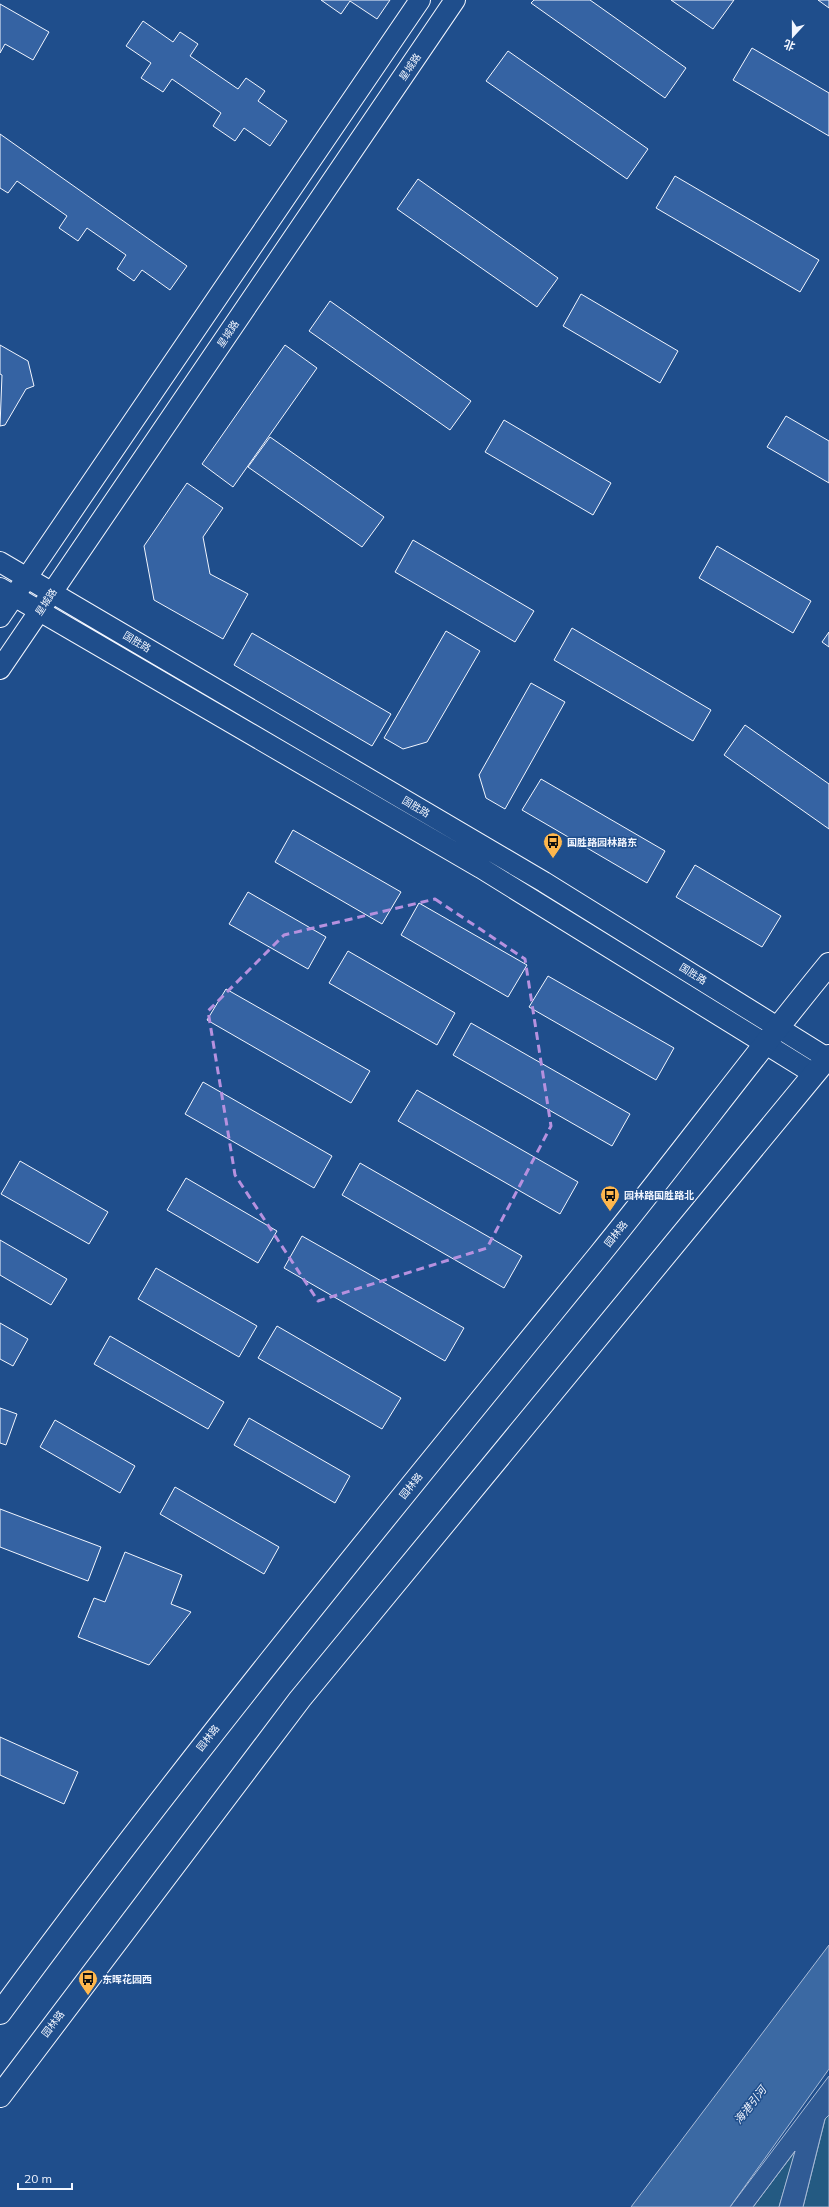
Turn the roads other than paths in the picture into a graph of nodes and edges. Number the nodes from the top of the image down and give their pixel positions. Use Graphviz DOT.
graph roads {
  1 [pos="420,0"];
  2 [pos="455,0"];
  3 [pos="0,562"];
  4 [pos="28,578"];
  5 [pos="7,592"];
  6 [pos="52,592"];
  7 [pos="40,611"];
  8 [pos="0,617"];
  9 [pos="0,669"];
  10 [pos="829,964"];
  11 [pos="771,1034"];
  12 [pos="823,1063"];
  13 [pos="0,2013"];
  14 [pos="0,2096"];
  1 -- 4 [label="street"];
  2 -- 6 [label="street, 星城路"];
  3 -- 4 [label="street, 国胜路"];
  4 -- 5 [label="street"];
  4 -- 6 [label="street, 国胜路"];
  5 -- 7 [label="street, 国胜路"];
  5 -- 8 [label="street"];
  6 -- 7 [label="street, 星城路"];
  6 -- 11 [label="street, 国胜路"];
  7 -- 9 [label="street, 星城路"];
  7 -- 11 [label="street, 国胜路"];
  10 -- 11 [label="main road, 园林路"];
  11 -- 12 [label="street, 国胜路"];
  11 -- 13 [label="main road, 园林路"];
  12 -- 14 [label="main road, 园林路"];
}
